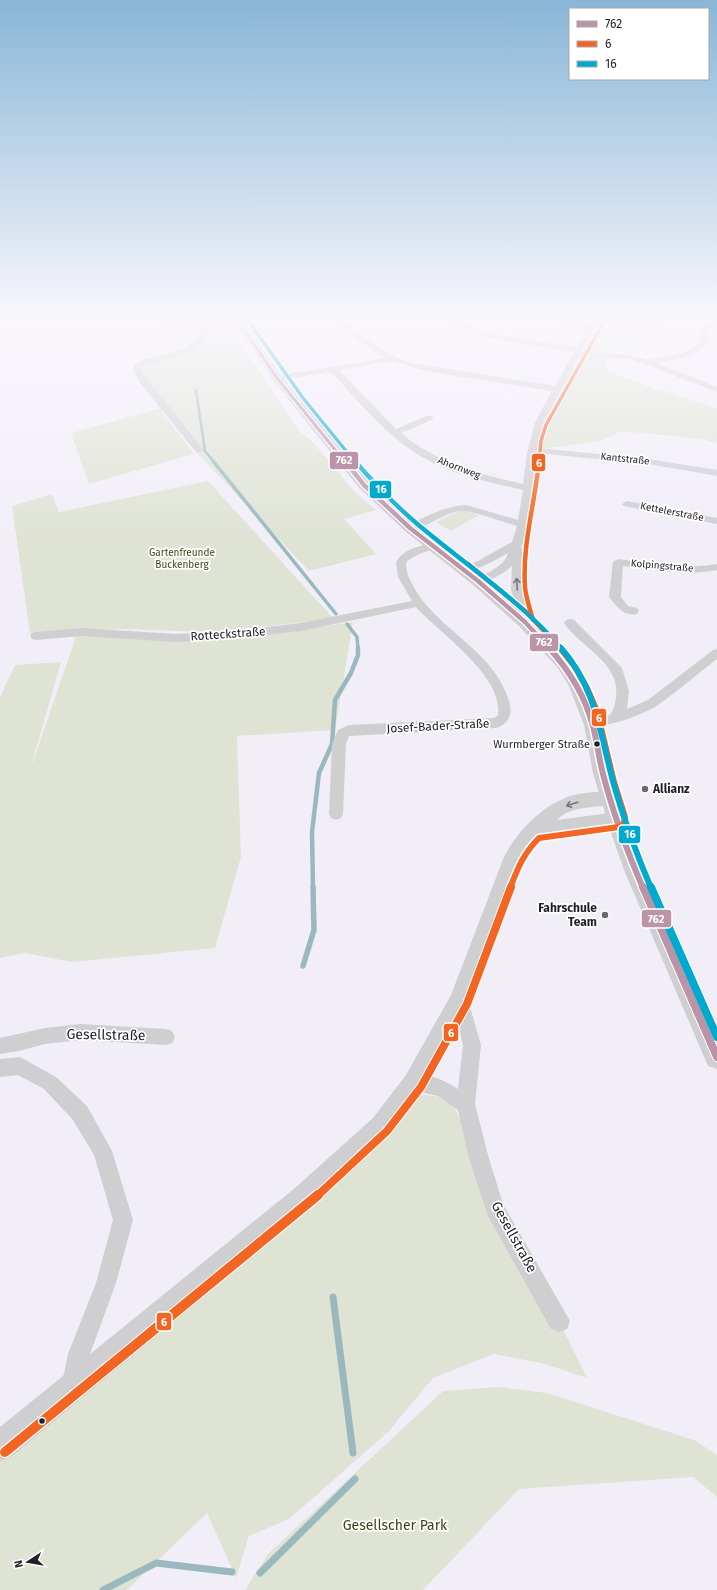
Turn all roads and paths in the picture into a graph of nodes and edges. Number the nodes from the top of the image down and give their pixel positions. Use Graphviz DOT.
graph roads {
  1 [pos="151,390"];
  2 [pos="287,390"];
  3 [pos="354,390"];
  4 [pos="557,390"];
  5 [pos="429,418"];
  6 [pos="395,433"];
  7 [pos="199,450"];
  8 [pos="533,450"];
  9 [pos="717,473"];
  10 [pos="528,488"];
  11 [pos="627,504"];
  12 [pos="717,521"];
  13 [pos="522,524"];
  14 [pos="410,528"];
  15 [pos="518,543"];
  16 [pos="433,546"];
  17 [pos="717,566"];
  18 [pos="463,570"];
  19 [pos="478,581"];
  20 [pos="419,603"];
  21 [pos="633,611"];
  22 [pos="525,622"];
  23 [pos="570,623"];
  24 [pos="36,636"];
  25 [pos="717,653"];
  26 [pos="614,719"];
  27 [pos="592,722"];
  28 [pos="611,798"];
  29 [pos="336,814"];
  30 [pos="617,819"];
  31 [pos="536,830"];
  32 [pos="460,1000"];
  33 [pos="166,1037"];
  34 [pos="0,1046"];
  35 [pos="717,1057"];
  36 [pos="0,1068"];
  37 [pos="414,1083"];
  38 [pos="466,1104"];
  39 [pos="559,1321"];
  40 [pos="73,1387"];
  41 [pos="0,1446"];
  1 -- 7 [label="street"];
  2 -- 14 [label="main road"];
  3 -- 6 [label="street, Ahornweg"];
  4 -- 8 [label="street"];
  5 -- 6 [label="street"];
  6 -- 10 [label="street, Ahornweg"];
  8 -- 9 [label="street, Kantstraße"];
  8 -- 10 [label="street"];
  10 -- 13 [label="street"];
  11 -- 12 [label="street, Kettelerstraße"];
  13 -- 14 [label="street"];
  13 -- 15 [label="street"];
  14 -- 16 [label="main road"];
  15 -- 18 [label="street"];
  15 -- 19 [label="street"];
  22 -- 15 [label="street, one-way"];
  16 -- 18 [label="main road"];
  16 -- 20 [label="street, Josef-Bader-Straße"];
  17 -- 21 [label="street, Kolpingstraße"];
  18 -- 19 [label="main road"];
  19 -- 22 [label="main road"];
  20 -- 24 [label="street, Rotteckstraße"];
  20 -- 29 [label="street, Josef-Bader-Straße"];
  22 -- 27 [label="main road"];
  23 -- 26 [label="street"];
  25 -- 26 [label="street"];
  26 -- 27 [label="street"];
  27 -- 28 [label="main road"];
  28 -- 30 [label="main road"];
  28 -- 31 [label="street, one-way"];
  30 -- 31 [label="street"];
  30 -- 35 [label="main road"];
  31 -- 32 [label="street"];
  32 -- 37 [label="street"];
  32 -- 38 [label="street, Gesellstraße"];
  33 -- 34 [label="street, Gesellstraße"];
  36 -- 40 [label="street"];
  37 -- 38 [label="street"];
  37 -- 40 [label="street"];
  38 -- 39 [label="street, Gesellstraße"];
  40 -- 41 [label="street"];
}
